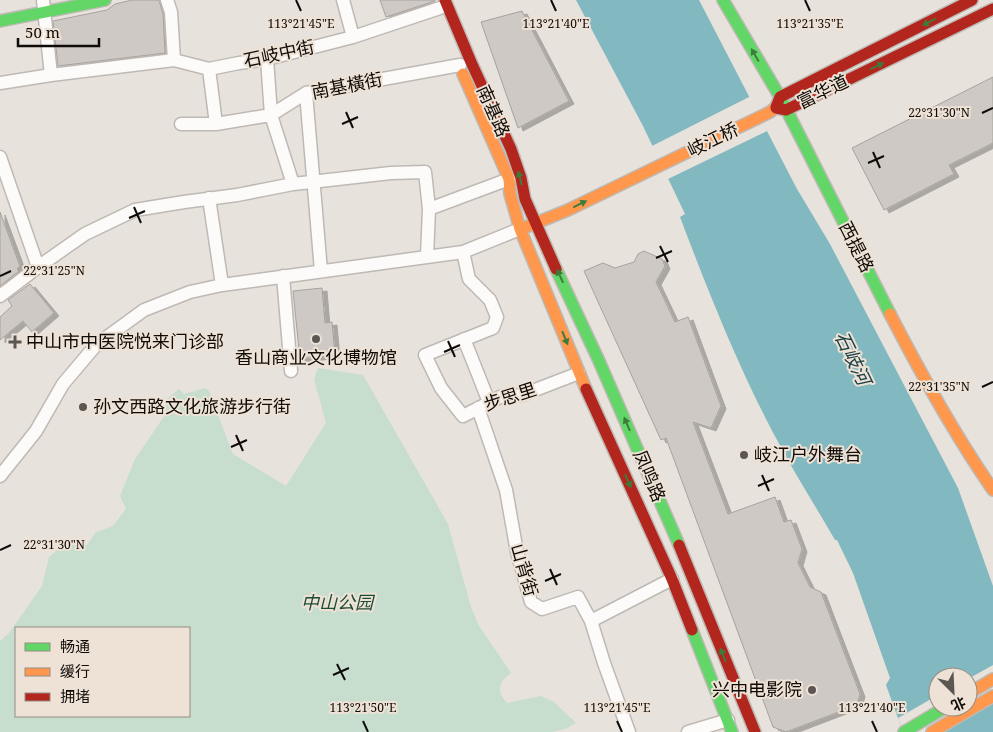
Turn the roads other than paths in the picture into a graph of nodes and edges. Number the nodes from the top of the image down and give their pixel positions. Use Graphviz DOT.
graph roads {
  1 [pos="105,0"];
  2 [pos="167,0"];
  3 [pos="343,0"];
  4 [pos="723,0"];
  5 [pos="972,0"];
  6 [pos="441,3"];
  7 [pos="44,6"];
  8 [pos="993,9"];
  9 [pos="0,21"];
  10 [pos="353,37"];
  11 [pos="267,59"];
  12 [pos="174,60"];
  13 [pos="460,65"];
  14 [pos="209,69"];
  15 [pos="51,75"];
  16 [pos="0,83"];
  17 [pos="306,93"];
  18 [pos="777,107"];
  19 [pos="271,115"];
  20 [pos="181,124"];
  21 [pos="216,124"];
  22 [pos="0,157"];
  23 [pos="509,178"];
  24 [pos="314,182"];
  25 [pos="293,184"];
  26 [pos="209,198"];
  27 [pos="429,209"];
  28 [pos="535,224"];
  29 [pos="520,228"];
  30 [pos="463,252"];
  31 [pos="427,257"];
  32 [pos="38,267"];
  33 [pos="321,271"];
  34 [pos="283,276"];
  35 [pos="222,285"];
  36 [pos="0,296"];
  37 [pos="464,339"];
  38 [pos="291,371"];
  39 [pos="579,373"];
  40 [pos="483,405"];
  41 [pos="976,466"];
  42 [pos="993,470"];
  43 [pos="0,476"];
  44 [pos="993,490"];
  45 [pos="672,579"];
  46 [pos="591,621"];
  47 [pos="993,679"];
  48 [pos="978,688"];
  49 [pos="993,696"];
  50 [pos="929,717"];
  51 [pos="730,726"];
  52 [pos="629,732"];
  53 [pos="688,732"];
  54 [pos="756,732"];
  55 [pos="904,732"];
  56 [pos="932,732"];
  1 -- 7 [label="main road"];
  2 -- 12 [label="street"];
  3 -- 10 [label="street"];
  18 -- 4 [label="main road, 西提路, one-way"];
  5 -- 18 [label="main road, 富华道, one-way"];
  6 -- 10 [label="street, 石岐中街"];
  6 -- 13 [label="main road, 南基路"];
  28 -- 6 [label="main road, 南基路, one-way"];
  7 -- 9 [label="main road"];
  7 -- 15 [label="street"];
  18 -- 8 [label="main road, 富华道, one-way"];
  10 -- 11 [label="street, 石岐中街"];
  11 -- 14 [label="street, 石岐中街"];
  11 -- 19 [label="street"];
  12 -- 14 [label="street, 石岐中街"];
  12 -- 15 [label="street"];
  13 -- 17 [label="street, 南基橫街"];
  13 -- 23 [label="main road, 南基路"];
  14 -- 21 [label="street"];
  15 -- 16 [label="street"];
  17 -- 19 [label="street, 南基橫街"];
  17 -- 24 [label="street"];
  28 -- 18 [label="main road, 岐江桥, one-way"];
  18 -- 41 [label="main road, 西提路"];
  19 -- 21 [label="street, 南基橫街"];
  19 -- 25 [label="street"];
  20 -- 21 [label="street, 南基橫街"];
  22 -- 32 [label="street"];
  23 -- 27 [label="street"];
  23 -- 29 [label="main road, 南基路"];
  24 -- 25 [label="street"];
  24 -- 27 [label="street"];
  24 -- 33 [label="street"];
  25 -- 26 [label="street"];
  26 -- 32 [label="street"];
  26 -- 35 [label="street"];
  27 -- 31 [label="street"];
  28 -- 29 [label="main road, 岐江桥"];
  54 -- 28 [label="main road, 凤鸣路, one-way"];
  29 -- 30 [label="street"];
  29 -- 39 [label="main road, 凤鸣路, one-way"];
  30 -- 31 [label="street"];
  30 -- 37 [label="street, 步思里"];
  31 -- 33 [label="street"];
  32 -- 36 [label="street"];
  33 -- 34 [label="street"];
  34 -- 35 [label="street"];
  34 -- 38 [label="street"];
  35 -- 43 [label="street"];
  37 -- 40 [label="street"];
  37 -- 40 [label="street, 步思里"];
  39 -- 40 [label="street, 步思里"];
  39 -- 45 [label="main road, 凤鸣路, one-way"];
  40 -- 46 [label="street, 山背街"];
  41 -- 42 [label="main road"];
  41 -- 44 [label="main road, 西提路"];
  45 -- 46 [label="street"];
  45 -- 51 [label="main road, 凤鸣路"];
  46 -- 52 [label="street, 山背街"];
  47 -- 48 [label="main road"];
  49 -- 56 [label="main road"];
  50 -- 55 [label="main road"];
  51 -- 53 [label="street"];
}
